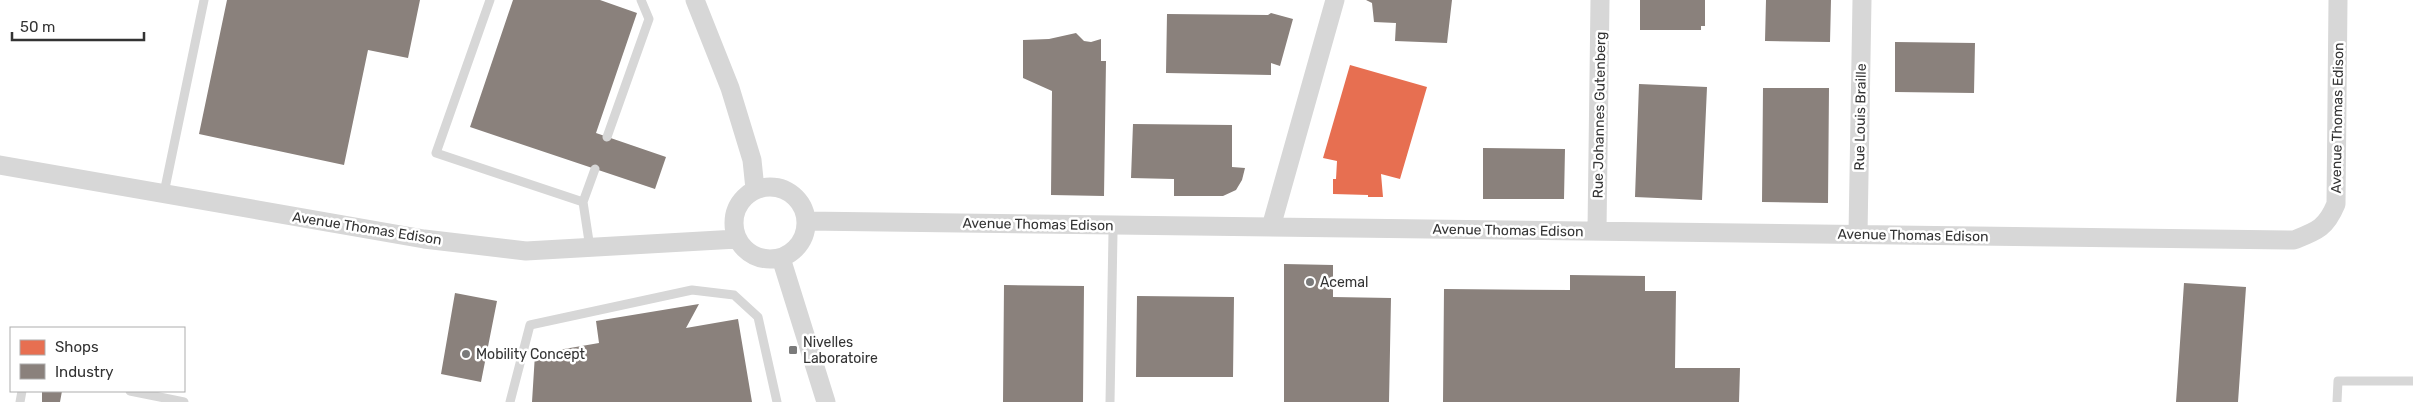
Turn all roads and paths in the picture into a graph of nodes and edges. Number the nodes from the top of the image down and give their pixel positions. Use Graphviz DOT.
graph roads {
  1 [pos="204,0"];
  2 [pos="490,0"];
  3 [pos="642,0"];
  4 [pos="695,0"];
  5 [pos="1335,0"];
  6 [pos="1600,0"];
  7 [pos="1862,0"];
  8 [pos="2338,0"];
  9 [pos="607,137"];
  10 [pos="0,165"];
  11 [pos="596,169"];
  12 [pos="755,189"];
  13 [pos="164,193"];
  14 [pos="583,202"];
  15 [pos="806,220"];
  16 [pos="1270,228"];
  17 [pos="1597,230"];
  18 [pos="1112,233"];
  19 [pos="1858,234"];
  20 [pos="737,239"];
  21 [pos="590,248"];
  22 [pos="781,258"];
  23 [pos="2413,381"];
  24 [pos="135,392"];
  25 [pos="184,402"];
  26 [pos="510,402"];
  27 [pos="777,402"];
  28 [pos="826,402"];
  29 [pos="1110,402"];
  30 [pos="2338,402"];
  1 -- 13 [label="lane"];
  2 -- 14 [label="lane"];
  3 -- 9 [label="lane"];
  4 -- 12 [label="street"];
  5 -- 16 [label="street"];
  6 -- 17 [label="street, Rue Johannes Gutenberg"];
  7 -- 19 [label="street, Rue Louis Braille"];
  8 -- 19 [label="street, Avenue Thomas Edison"];
  10 -- 13 [label="street, Avenue Thomas Edison"];
  11 -- 14 [label="lane"];
  12 -- 15 [label="street"];
  12 -- 20 [label="street"];
  13 -- 21 [label="street, Avenue Thomas Edison"];
  14 -- 21 [label="lane"];
  15 -- 16 [label="street, Avenue Thomas Edison"];
  15 -- 22 [label="street"];
  16 -- 17 [label="street, Avenue Thomas Edison"];
  17 -- 19 [label="street, Avenue Thomas Edison"];
  18 -- 29 [label="lane"];
  20 -- 21 [label="street, Avenue Thomas Edison"];
  20 -- 22 [label="street"];
  22 -- 28 [label="street"];
  23 -- 30 [label="lane"];
  24 -- 25 [label="lane"];
  26 -- 27 [label="lane"];
}
